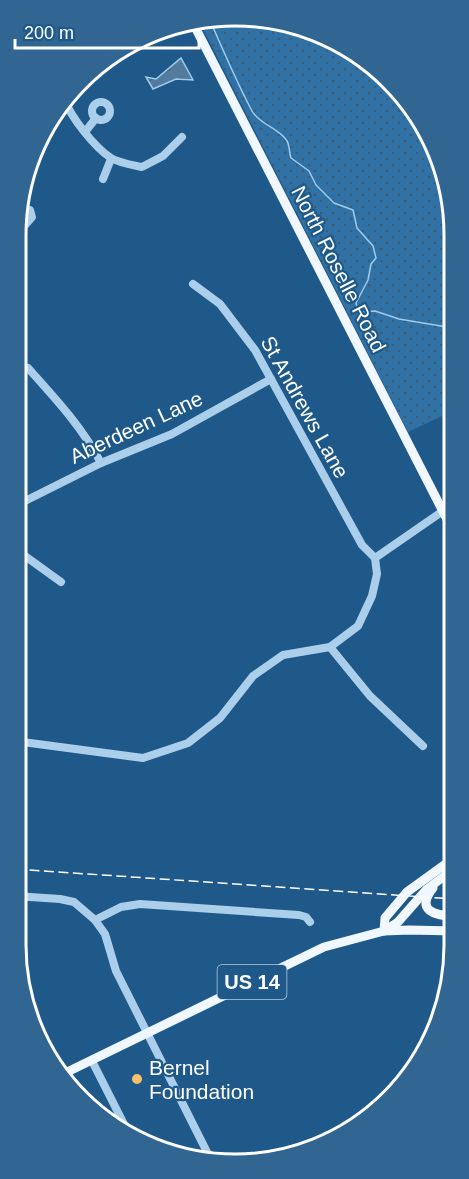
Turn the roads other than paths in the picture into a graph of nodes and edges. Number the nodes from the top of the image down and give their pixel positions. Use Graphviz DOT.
graph roads {
  1 [pos="196,29"];
  2 [pos="68,108"];
  3 [pos="96,118"];
  4 [pos="85,132"];
  5 [pos="182,137"];
  6 [pos="111,159"];
  7 [pos="103,178"];
  8 [pos="27,209"];
  9 [pos="26,225"];
  10 [pos="193,284"];
  11 [pos="28,368"];
  12 [pos="271,379"];
  13 [pos="101,463"];
  14 [pos="26,500"];
  15 [pos="443,511"];
  16 [pos="26,556"];
  17 [pos="375,558"];
  18 [pos="61,582"];
  19 [pos="330,647"];
  20 [pos="26,742"];
  21 [pos="423,746"];
  22 [pos="444,865"];
  23 [pos="442,878"];
  24 [pos="26,896"];
  25 [pos="444,916"];
  26 [pos="96,920"];
  27 [pos="310,922"];
  28 [pos="384,931"];
  29 [pos="444,931"];
  30 [pos="147,1033"];
  31 [pos="92,1061"];
  32 [pos="70,1072"];
  33 [pos="122,1120"];
  34 [pos="207,1152"];
  1 -- 15 [label="main road, North Roselle Road"];
  2 -- 4 [label="street"];
  3 -- 4 [label="street"];
  4 -- 6 [label="street"];
  5 -- 6 [label="street"];
  6 -- 7 [label="street"];
  8 -- 9 [label="street"];
  10 -- 12 [label="street, St Andrews Lane"];
  11 -- 13 [label="street"];
  12 -- 13 [label="street, Aberdeen Lane"];
  12 -- 17 [label="street, St Andrews Lane"];
  13 -- 14 [label="street, Aberdeen Lane"];
  15 -- 17 [label="street"];
  16 -- 18 [label="street"];
  17 -- 19 [label="street"];
  19 -- 20 [label="street"];
  19 -- 21 [label="street"];
  22 -- 28 [label="main road"];
  23 -- 25 [label="main road"];
  23 -- 28 [label="main road"];
  24 -- 26 [label="street"];
  26 -- 27 [label="street"];
  26 -- 30 [label="street"];
  28 -- 29 [label="main road, US 14"];
  28 -- 30 [label="main road, US 14"];
  30 -- 31 [label="main road, US 14"];
  30 -- 34 [label="street"];
  31 -- 32 [label="main road, US 14"];
  31 -- 33 [label="street"];
}
